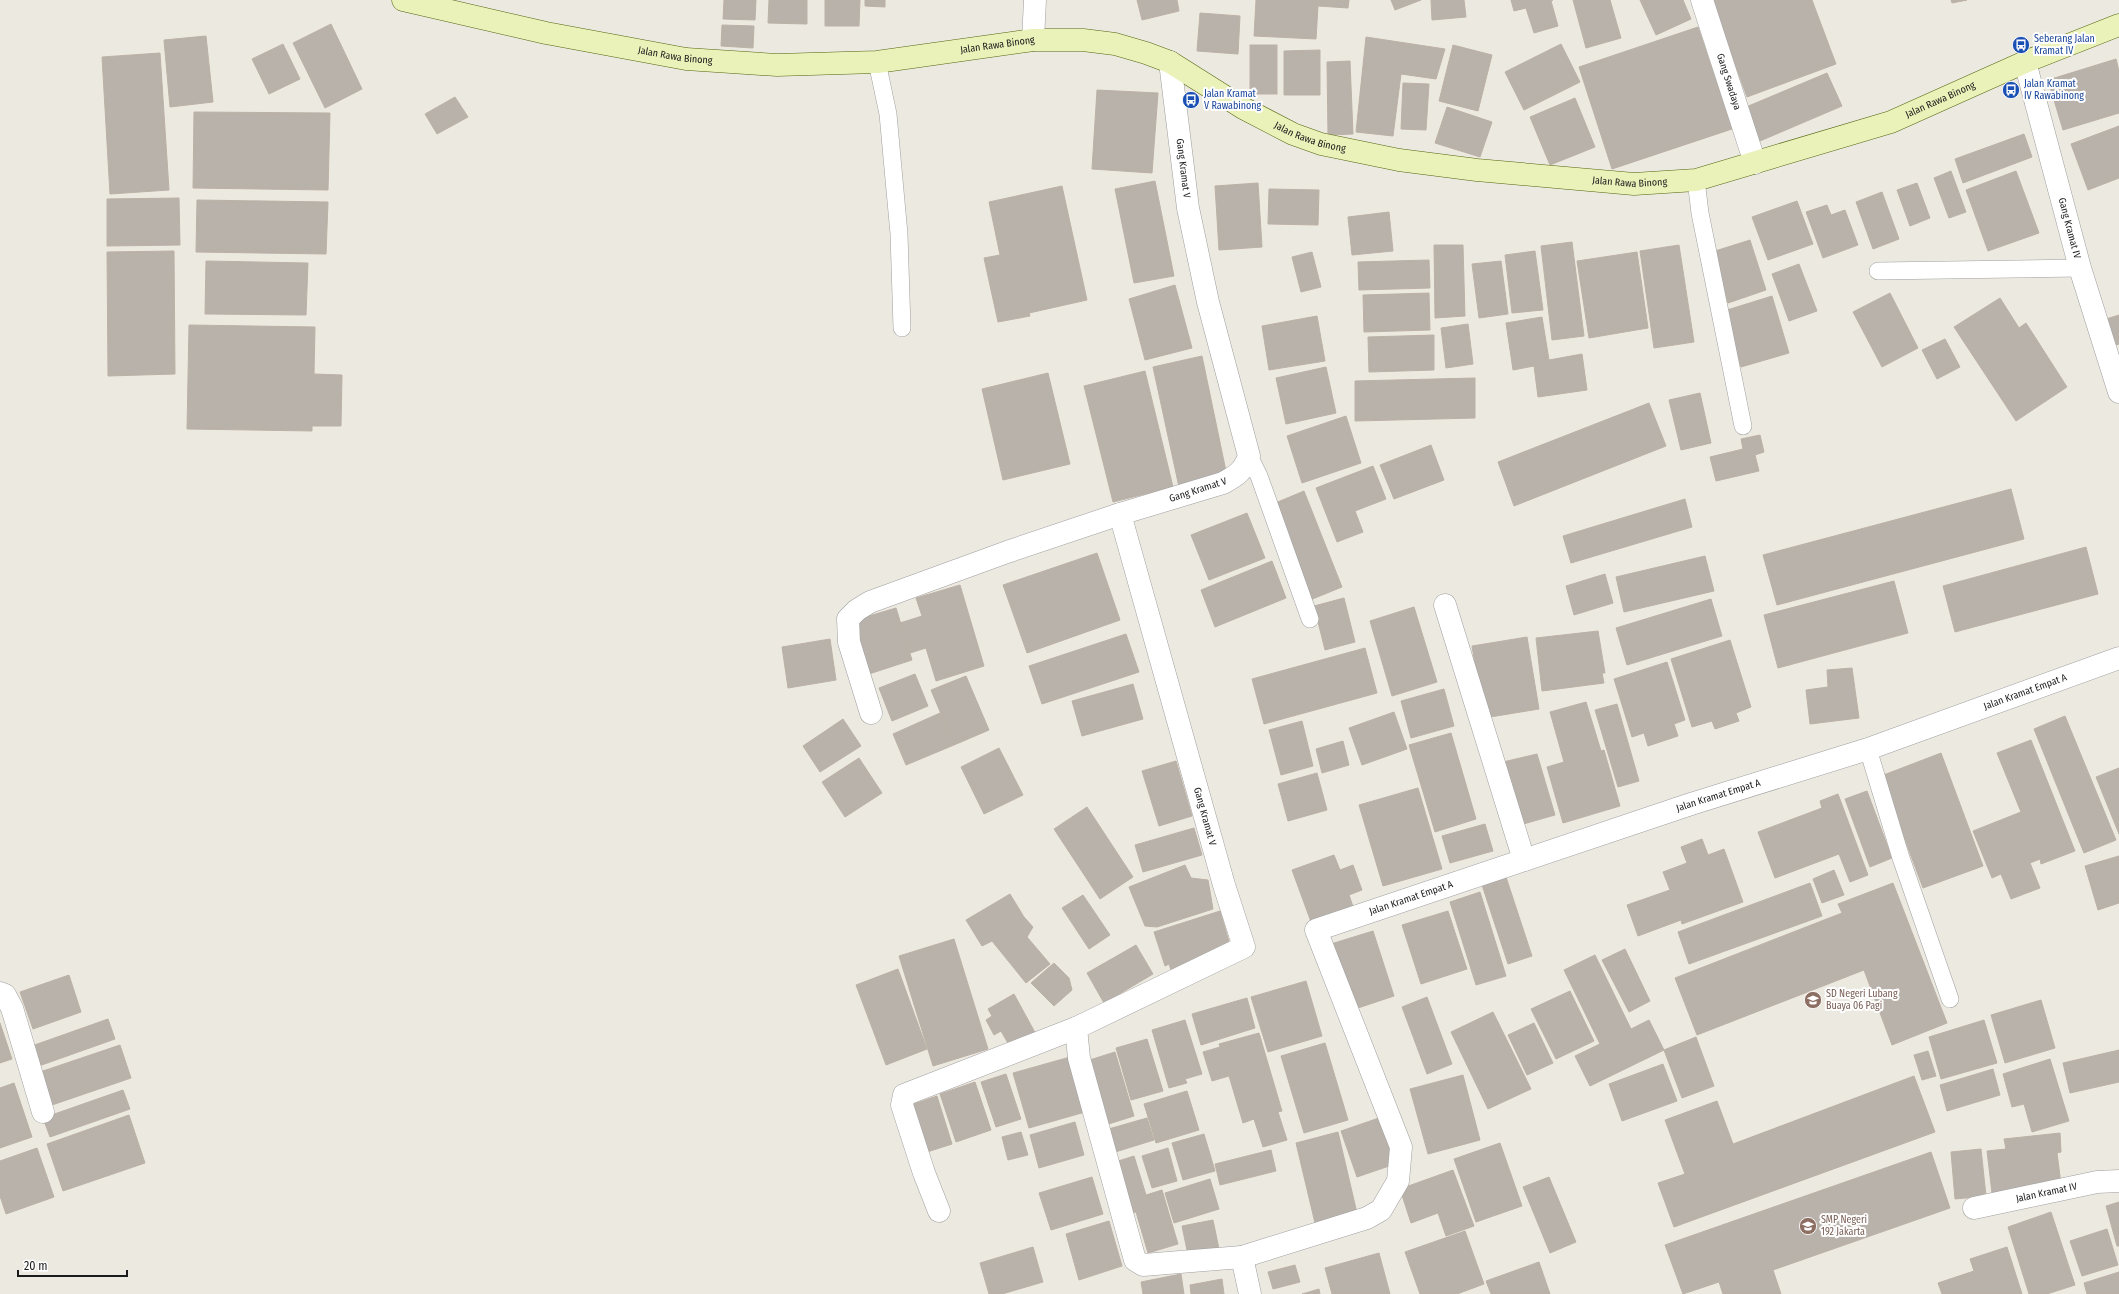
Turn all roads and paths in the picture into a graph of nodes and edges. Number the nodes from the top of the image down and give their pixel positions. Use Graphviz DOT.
graph roads {
  1 [pos="403,0"];
  2 [pos="1035,0"];
  3 [pos="1702,0"];
  4 [pos="2119,25"];
  5 [pos="1033,40"];
  6 [pos="877,62"];
  7 [pos="1170,62"];
  8 [pos="2026,62"];
  9 [pos="1754,163"];
  10 [pos="1696,180"];
  11 [pos="2080,268"];
  12 [pos="1878,271"];
  13 [pos="902,328"];
  14 [pos="2119,392"];
  15 [pos="1743,426"];
  16 [pos="1249,456"];
  17 [pos="1120,514"];
  18 [pos="1446,605"];
  19 [pos="1310,620"];
  20 [pos="2119,658"];
  21 [pos="871,713"];
  22 [pos="1868,749"];
  23 [pos="1524,860"];
  24 [pos="0,993"];
  25 [pos="1950,999"];
  26 [pos="1076,1028"];
  27 [pos="43,1112"];
  28 [pos="2119,1181"];
  29 [pos="1974,1208"];
  30 [pos="939,1211"];
  31 [pos="1242,1257"];
  32 [pos="1250,1294"];
  1 -- 6 [label="main road, Jalan Rawa Binong"];
  2 -- 5 [label="street"];
  3 -- 9 [label="street, Gang Swadaya"];
  4 -- 8 [label="main road, Jalan Rawa Binong"];
  5 -- 6 [label="main road, Jalan Rawa Binong"];
  5 -- 7 [label="main road, Jalan Rawa Binong"];
  6 -- 13 [label="lane"];
  7 -- 10 [label="main road, Jalan Rawa Binong"];
  7 -- 16 [label="street, Gang Kramat V"];
  8 -- 9 [label="main road, Jalan Rawa Binong"];
  8 -- 11 [label="street, Gang Kramat IV"];
  9 -- 10 [label="main road, Jalan Rawa Binong"];
  10 -- 15 [label="lane"];
  11 -- 12 [label="lane"];
  11 -- 14 [label="street, Gang Kramat IV"];
  16 -- 17 [label="street, Gang Kramat V"];
  16 -- 19 [label="lane"];
  17 -- 21 [label="street"];
  17 -- 26 [label="street, Gang Kramat V"];
  18 -- 23 [label="street"];
  20 -- 22 [label="street, Jalan Kramat Empat A"];
  22 -- 23 [label="street, Jalan Kramat Empat A"];
  22 -- 25 [label="lane"];
  23 -- 31 [label="street, Jalan Kramat Empat A"];
  24 -- 27 [label="street"];
  26 -- 30 [label="street"];
  26 -- 31 [label="street"];
  28 -- 29 [label="street, Jalan Kramat IV"];
  31 -- 32 [label="street"];
}
